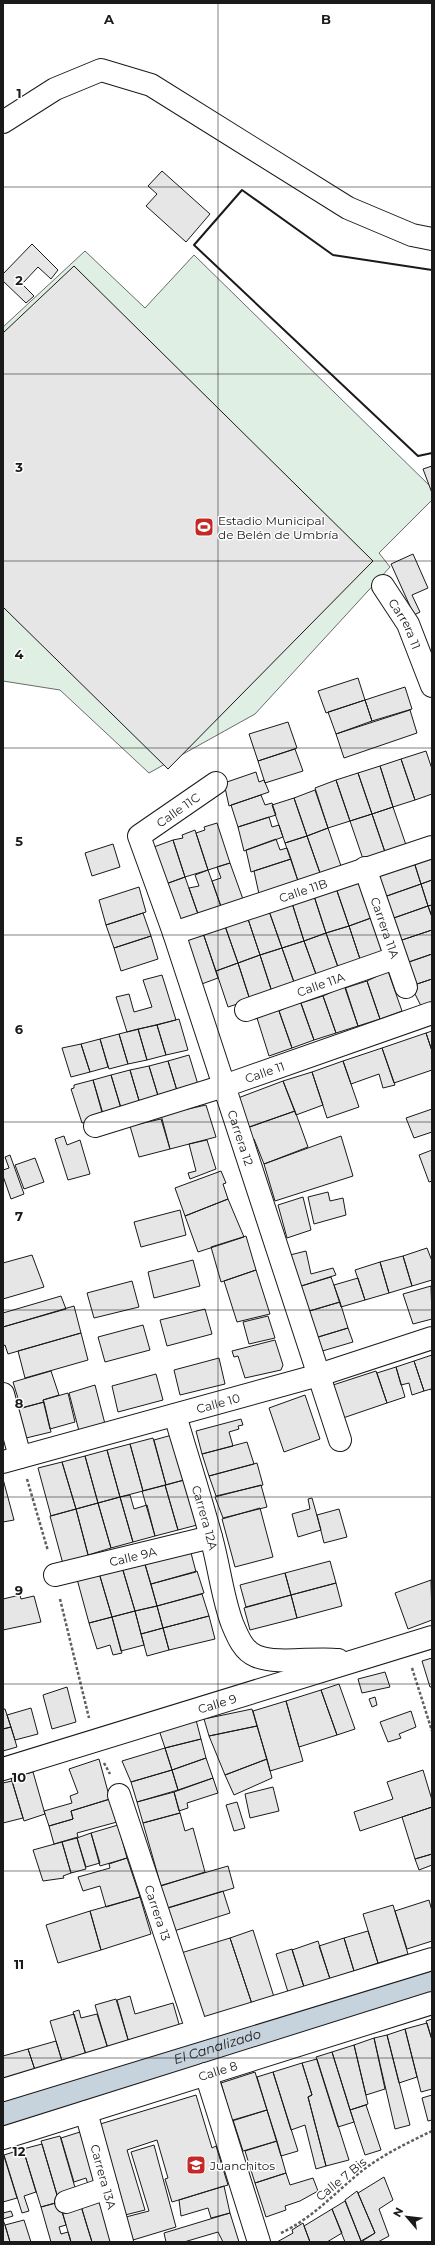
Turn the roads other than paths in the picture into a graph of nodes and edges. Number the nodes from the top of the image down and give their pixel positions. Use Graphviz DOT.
graph roads {
  1 [pos="3,122"];
  2 [pos="432,239"];
  3 [pos="382,586"];
  4 [pos="431,679"];
  5 [pos="216,783"];
  6 [pos="139,836"];
  7 [pos="432,847"];
  8 [pos="365,868"];
  9 [pos="174,933"];
  10 [pos="395,958"];
  11 [pos="406,987"];
  12 [pos="246,1010"];
  13 [pos="432,1013"];
  14 [pos="224,1086"];
  15 [pos="94,1126"];
  16 [pos="432,1338"];
  17 [pos="319,1375"];
  18 [pos="3,1394"];
  19 [pos="175,1415"];
  20 [pos="340,1440"];
  21 [pos="12,1460"];
  22 [pos="211,1537"];
  23 [pos="54,1575"];
  24 [pos="432,1637"];
  25 [pos="351,1662"];
  26 [pos="3,1769"];
  27 [pos="119,1795"];
  28 [pos="432,1958"];
  29 [pos="432,2003"];
  30 [pos="197,2030"];
  31 [pos="206,2074"];
  32 [pos="3,2090"];
  33 [pos="86,2112"];
  34 [pos="3,2138"];
  35 [pos="107,2188"];
  36 [pos="66,2202"];
  37 [pos="267,2239"];
  38 [pos="122,2242"];
  1 -- 2 [label="street"];
  3 -- 4 [label="street, Carrera 11"];
  5 -- 6 [label="street, Calle 11C"];
  6 -- 9 [label="street, Carrera 12"];
  7 -- 8 [label="street, Calle 11B"];
  8 -- 9 [label="street, Calle 11B"];
  8 -- 10 [label="street, Carrera 11A"];
  9 -- 14 [label="street, Carrera 12"];
  10 -- 11 [label="street, Carrera 11A"];
  10 -- 12 [label="street, Calle 11A"];
  13 -- 14 [label="street, Calle 11"];
  14 -- 15 [label="street, Calle 11"];
  14 -- 17 [label="street, Carrera 12"];
  16 -- 17 [label="street, Calle 10"];
  17 -- 19 [label="street, Calle 10"];
  17 -- 20 [label="street, Carrera 12"];
  18 -- 21 [label="street"];
  19 -- 21 [label="street, Calle 10"];
  19 -- 22 [label="street, Carrera 12A"];
  22 -- 23 [label="street, Calle 9A"];
  22 -- 25 [label="street, Carrera 12A"];
  24 -- 25 [label="street, Calle 9"];
  25 -- 26 [label="street, Calle 9"];
  27 -- 30 [label="street, Carrera 13"];
  28 -- 30 [label="street"];
  29 -- 31 [label="street, Calle 8"];
  30 -- 32 [label="street"];
  31 -- 33 [label="street, Calle 8"];
  31 -- 37 [label="street"];
  33 -- 34 [label="street, Calle 8"];
  33 -- 35 [label="street, Carrera 13A"];
  35 -- 36 [label="street"];
  35 -- 38 [label="street, Carrera 13A"];
}
